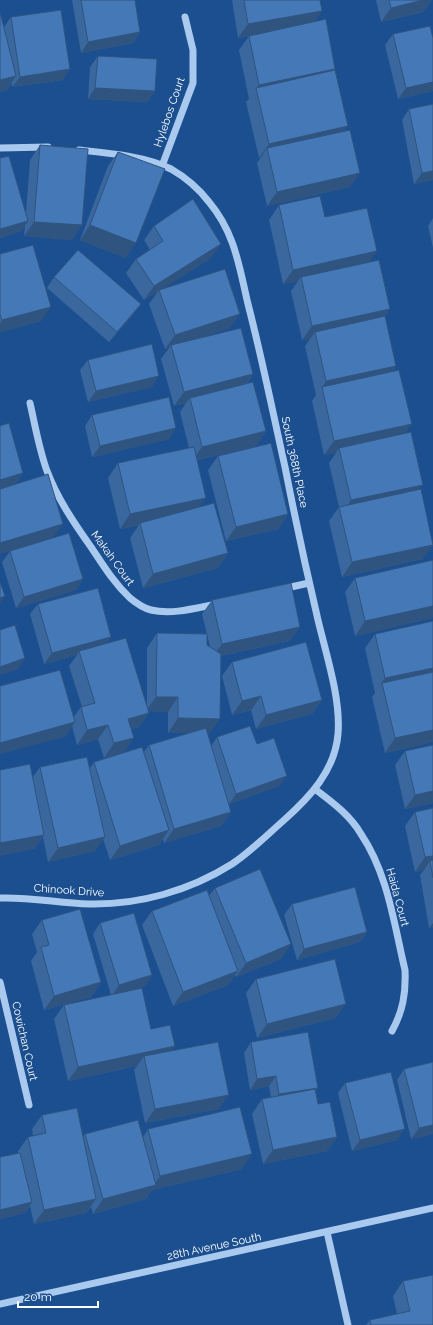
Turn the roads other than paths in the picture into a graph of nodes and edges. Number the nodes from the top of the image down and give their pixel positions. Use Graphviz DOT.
graph roads {
  1 [pos="185,17"];
  2 [pos="0,148"];
  3 [pos="58,148"];
  4 [pos="70,148"];
  5 [pos="162,166"];
  6 [pos="30,403"];
  7 [pos="309,583"];
  8 [pos="273,591"];
  9 [pos="222,603"];
  10 [pos="315,789"];
  11 [pos="0,898"];
  12 [pos="0,982"];
  13 [pos="392,1031"];
  14 [pos="29,1105"];
  15 [pos="433,1208"];
  16 [pos="327,1232"];
  17 [pos="0,1304"];
  18 [pos="348,1325"];
  1 -- 5 [label="street, Hylebos Court"];
  2 -- 3 [label="street"];
  4 -- 5 [label="street, South 368th Place"];
  5 -- 7 [label="street, South 368th Place"];
  6 -- 9 [label="street, Makah Court"];
  7 -- 8 [label="street"];
  7 -- 10 [label="street, South 368th Place"];
  10 -- 11 [label="street, Chinook Drive"];
  10 -- 13 [label="street, Haida Court"];
  12 -- 14 [label="street, Cowichan Court"];
  15 -- 16 [label="street, 28th Avenue South"];
  16 -- 17 [label="street, 28th Avenue South"];
  16 -- 18 [label="street"];
}
